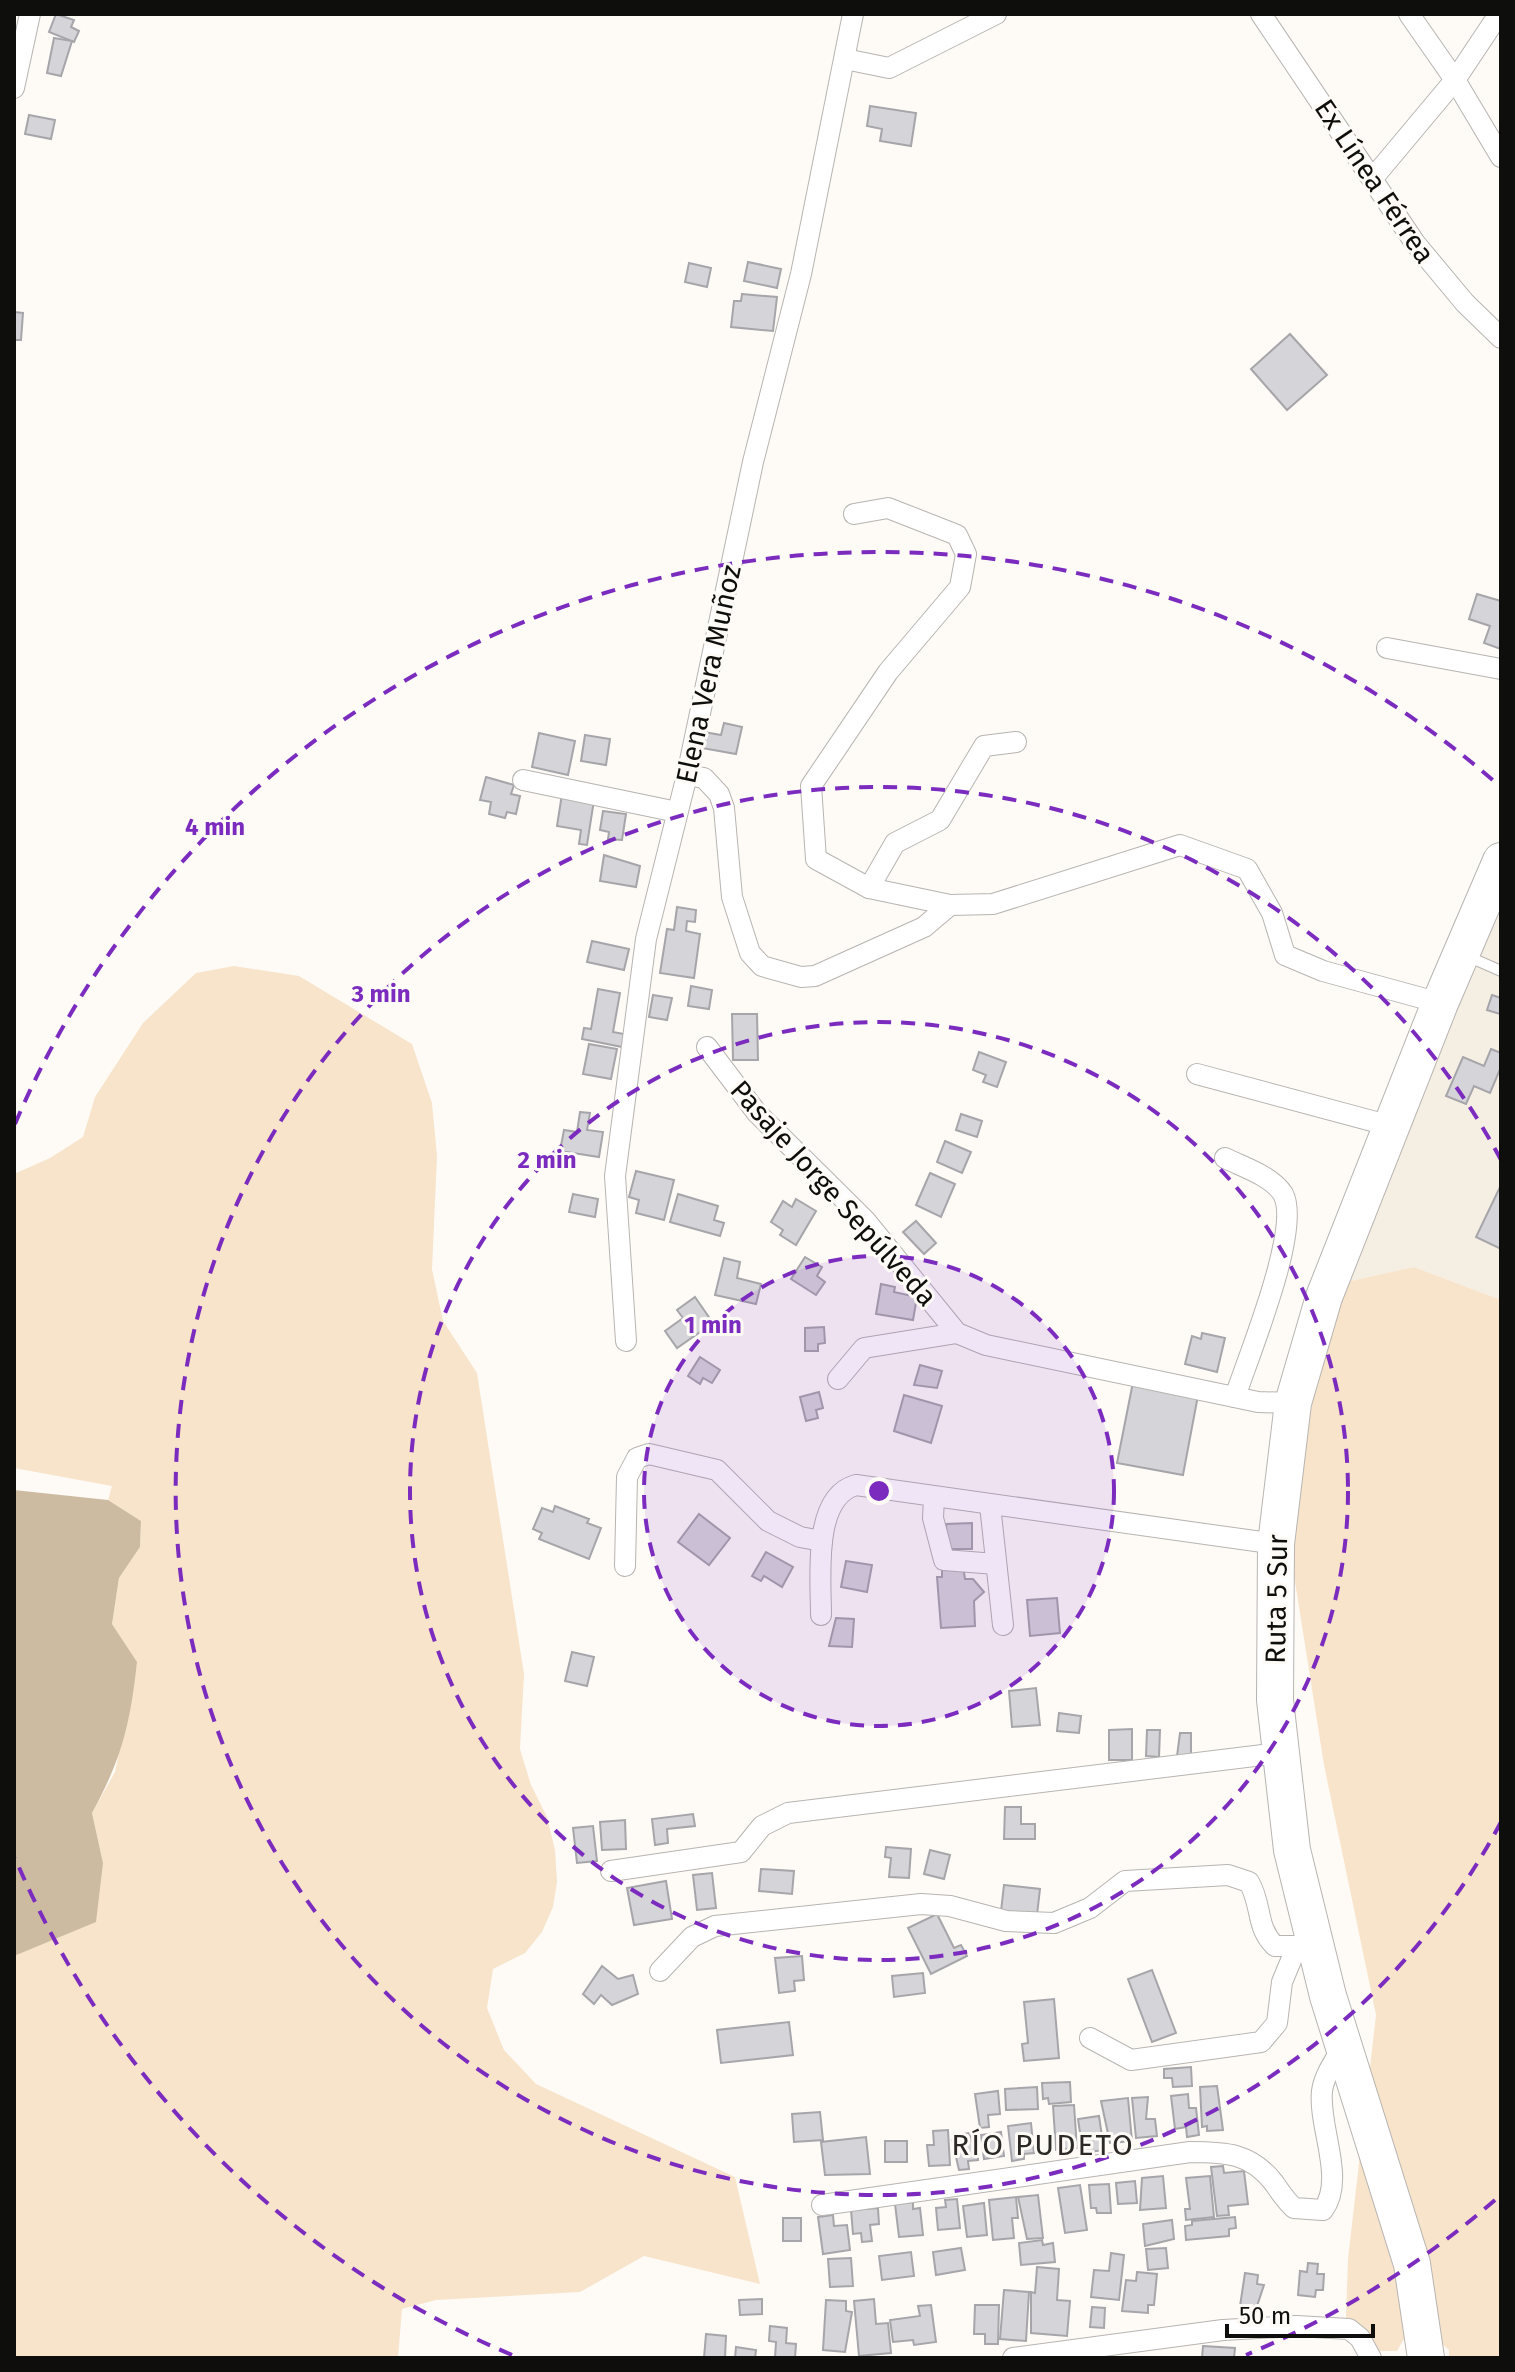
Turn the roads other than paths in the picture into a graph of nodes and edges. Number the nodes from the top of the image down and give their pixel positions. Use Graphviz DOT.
graph roads {
  1 [pos="30,14"];
  2 [pos="853,14"];
  3 [pos="996,14"];
  4 [pos="1261,14"];
  5 [pos="1409,14"];
  6 [pos="1499,19"];
  7 [pos="845,59"];
  8 [pos="1455,80"];
  9 [pos="14,88"];
  10 [pos="1501,157"];
  11 [pos="1373,178"];
  12 [pos="1501,338"];
  13 [pos="854,514"];
  14 [pos="1387,648"];
  15 [pos="1501,669"];
  16 [pos="1016,742"];
  17 [pos="687,775"];
  18 [pos="523,780"];
  19 [pos="677,812"];
  20 [pos="1501,861"];
  21 [pos="869,888"];
  22 [pos="950,905"];
  23 [pos="1462,954"];
  24 [pos="1501,971"];
  25 [pos="1440,1003"];
  26 [pos="707,1047"];
  27 [pos="1197,1074"];
  28 [pos="1391,1126"];
  29 [pos="1225,1158"];
  30 [pos="957,1333"];
  31 [pos="626,1341"];
  32 [pos="838,1379"];
  33 [pos="1235,1397"];
  34 [pos="1293,1403"];
  35 [pos="934,1498"];
  36 [pos="990,1505"];
  37 [pos="822,1541"];
  38 [pos="1276,1544"];
  39 [pos="996,1564"];
  40 [pos="625,1566"];
  41 [pos="821,1615"];
  42 [pos="1003,1625"];
  43 [pos="1279,1753"];
  44 [pos="611,1871"];
  45 [pos="1306,1946"];
  46 [pos="660,1971"];
  47 [pos="1090,2038"];
  48 [pos="1344,2045"];
  49 [pos="822,2205"];
  50 [pos="1013,2358"];
  51 [pos="1371,2358"];
  52 [pos="1426,2358"];
  1 -- 9 [label="street"];
  2 -- 7 [label="street, Elena Vera Muñoz"];
  3 -- 7 [label="street"];
  4 -- 11 [label="street, Ex Línea Férrea"];
  5 -- 8 [label="street"];
  6 -- 8 [label="street"];
  7 -- 17 [label="street, Elena Vera Muñoz"];
  8 -- 10 [label="street"];
  8 -- 11 [label="street"];
  11 -- 12 [label="street, Ex Línea Férrea"];
  13 -- 21 [label="street"];
  14 -- 15 [label="street"];
  16 -- 21 [label="street"];
  17 -- 19 [label="street, Elena Vera Muñoz"];
  17 -- 22 [label="street"];
  18 -- 19 [label="street"];
  19 -- 31 [label="street, Elena Vera Muñoz"];
  20 -- 23 [label="highway, Ruta 5 Sur"];
  21 -- 22 [label="street"];
  22 -- 25 [label="street"];
  23 -- 24 [label="lane"];
  23 -- 25 [label="highway, Ruta 5 Sur"];
  25 -- 28 [label="highway, Ruta 5 Sur"];
  26 -- 30 [label="street, Pasaje Jorge Sepúlveda"];
  27 -- 28 [label="street"];
  28 -- 34 [label="highway, Ruta 5 Sur"];
  29 -- 33 [label="street"];
  30 -- 32 [label="street"];
  30 -- 33 [label="street, Pasaje Jorge Sepúlveda"];
  33 -- 34 [label="street, Pasaje Jorge Sepúlveda"];
  34 -- 38 [label="highway, Ruta 5 Sur"];
  35 -- 36 [label="street"];
  35 -- 37 [label="street"];
  35 -- 39 [label="street"];
  36 -- 38 [label="street"];
  36 -- 39 [label="street"];
  37 -- 40 [label="street"];
  37 -- 41 [label="street"];
  38 -- 43 [label="highway, Ruta 5 Sur"];
  39 -- 42 [label="street"];
  43 -- 44 [label="street"];
  43 -- 45 [label="highway, Ruta 5 Sur"];
  45 -- 46 [label="street"];
  45 -- 47 [label="street"];
  45 -- 48 [label="highway, Ruta 5 Sur"];
  48 -- 49 [label="street"];
  48 -- 52 [label="highway, Ruta 5 Sur"];
  50 -- 51 [label="street"];
}
